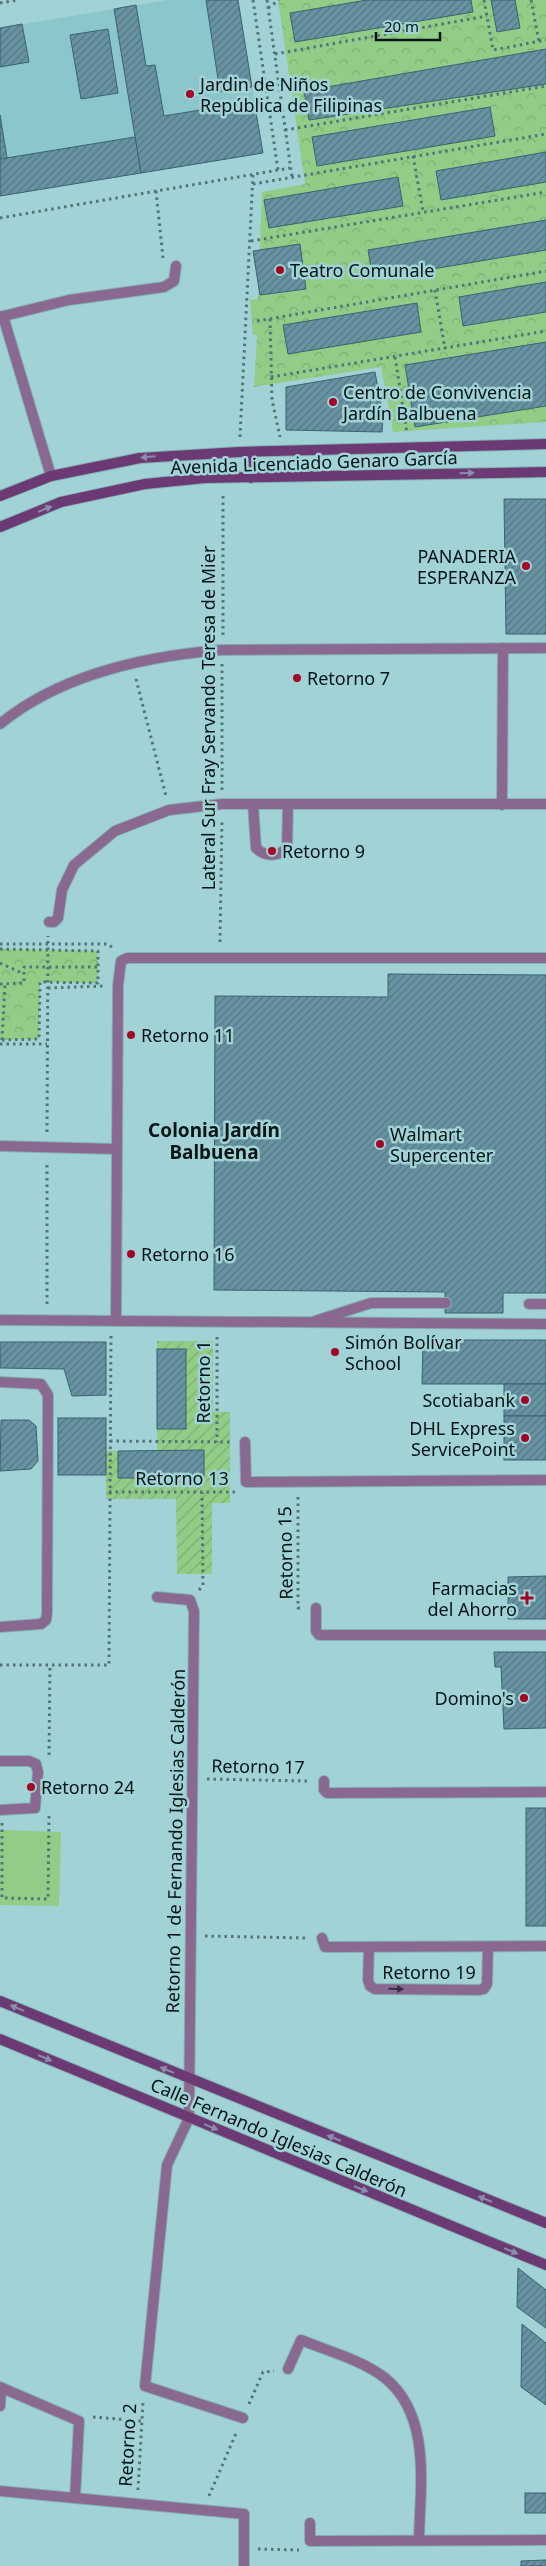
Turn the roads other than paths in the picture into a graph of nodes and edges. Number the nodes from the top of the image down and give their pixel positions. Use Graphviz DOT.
graph roads {
  1 [pos="176,266"];
  2 [pos="1,317"];
  3 [pos="546,444"];
  4 [pos="250,452"];
  5 [pos="546,472"];
  6 [pos="51,476"];
  7 [pos="251,478"];
  8 [pos="0,496"];
  9 [pos="0,527"];
  10 [pos="503,648"];
  11 [pos="546,648"];
  12 [pos="0,724"];
  13 [pos="253,804"];
  14 [pos="288,804"];
  15 [pos="546,804"];
  16 [pos="502,805"];
  17 [pos="49,922"];
  18 [pos="546,958"];
  19 [pos="0,1146"];
  20 [pos="117,1149"];
  21 [pos="446,1303"];
  22 [pos="530,1304"];
  23 [pos="546,1304"];
  24 [pos="0,1320"];
  25 [pos="116,1321"];
  26 [pos="312,1322"];
  27 [pos="546,1324"];
  28 [pos="0,1382"];
  29 [pos="245,1442"];
  30 [pos="546,1480"];
  31 [pos="157,1598"];
  32 [pos="316,1608"];
  33 [pos="0,1626"];
  34 [pos="546,1635"];
  35 [pos="0,1761"];
  36 [pos="324,1781"];
  37 [pos="546,1792"];
  38 [pos="0,1810"];
  39 [pos="322,1938"];
  40 [pos="488,1946"];
  41 [pos="546,1946"];
  42 [pos="369,1947"];
  43 [pos="0,2001"];
  44 [pos="0,2039"];
  45 [pos="188,2079"];
  46 [pos="189,2118"];
  47 [pos="546,2223"];
  48 [pos="546,2265"];
  49 [pos="288,2369"];
  50 [pos="1,2387"];
  51 [pos="0,2406"];
  52 [pos="243,2418"];
  53 [pos="0,2491"];
  54 [pos="75,2498"];
  55 [pos="310,2523"];
  56 [pos="419,2540"];
  57 [pos="546,2540"];
  58 [pos="244,2566"];
  1 -- 2 [label="street"];
  2 -- 6 [label="street"];
  3 -- 4 [label="street, Avenida Licenciado Genaro García"];
  4 -- 6 [label="street, Avenida Licenciado Genaro García, one-way"];
  4 -- 7 [label="street"];
  7 -- 5 [label="street, Avenida Licenciado Genaro García, one-way"];
  6 -- 8 [label="street, Avenida Licenciado Genaro García"];
  9 -- 7 [label="street, Avenida Licenciado Genaro García, one-way"];
  10 -- 11 [label="street"];
  10 -- 12 [label="street"];
  10 -- 16 [label="street"];
  13 -- 14 [label="street"];
  13 -- 14 [label="street"];
  13 -- 17 [label="street"];
  14 -- 16 [label="street"];
  15 -- 16 [label="street"];
  18 -- 20 [label="street"];
  19 -- 20 [label="street"];
  20 -- 25 [label="street"];
  21 -- 26 [label="street"];
  22 -- 23 [label="street"];
  24 -- 25 [label="street"];
  25 -- 26 [label="street"];
  26 -- 27 [label="street"];
  28 -- 33 [label="street"];
  29 -- 30 [label="street"];
  31 -- 45 [label="street, Retorno 1 de Fernando Iglesias Calderón"];
  32 -- 34 [label="street"];
  35 -- 38 [label="street"];
  36 -- 37 [label="street"];
  39 -- 42 [label="street"];
  40 -- 41 [label="street"];
  40 -- 42 [label="street"];
  42 -- 40 [label="street, Retorno 19, one-way"];
  45 -- 43 [label="street, Calle Fernando Iglesias Calderón, one-way"];
  44 -- 46 [label="street, Calle Fernando Iglesias Calderón, one-way"];
  45 -- 46 [label="street, Retorno 1 de Fernando Iglesias Calderón"];
  47 -- 45 [label="street, Calle Fernando Iglesias Calderón, one-way"];
  46 -- 48 [label="street, Calle Fernando Iglesias Calderón, one-way"];
  46 -- 52 [label="street"];
  49 -- 56 [label="street"];
  50 -- 51 [label="street"];
  50 -- 54 [label="street"];
  53 -- 54 [label="street"];
  54 -- 58 [label="street"];
  55 -- 56 [label="street"];
  56 -- 57 [label="street"];
}
